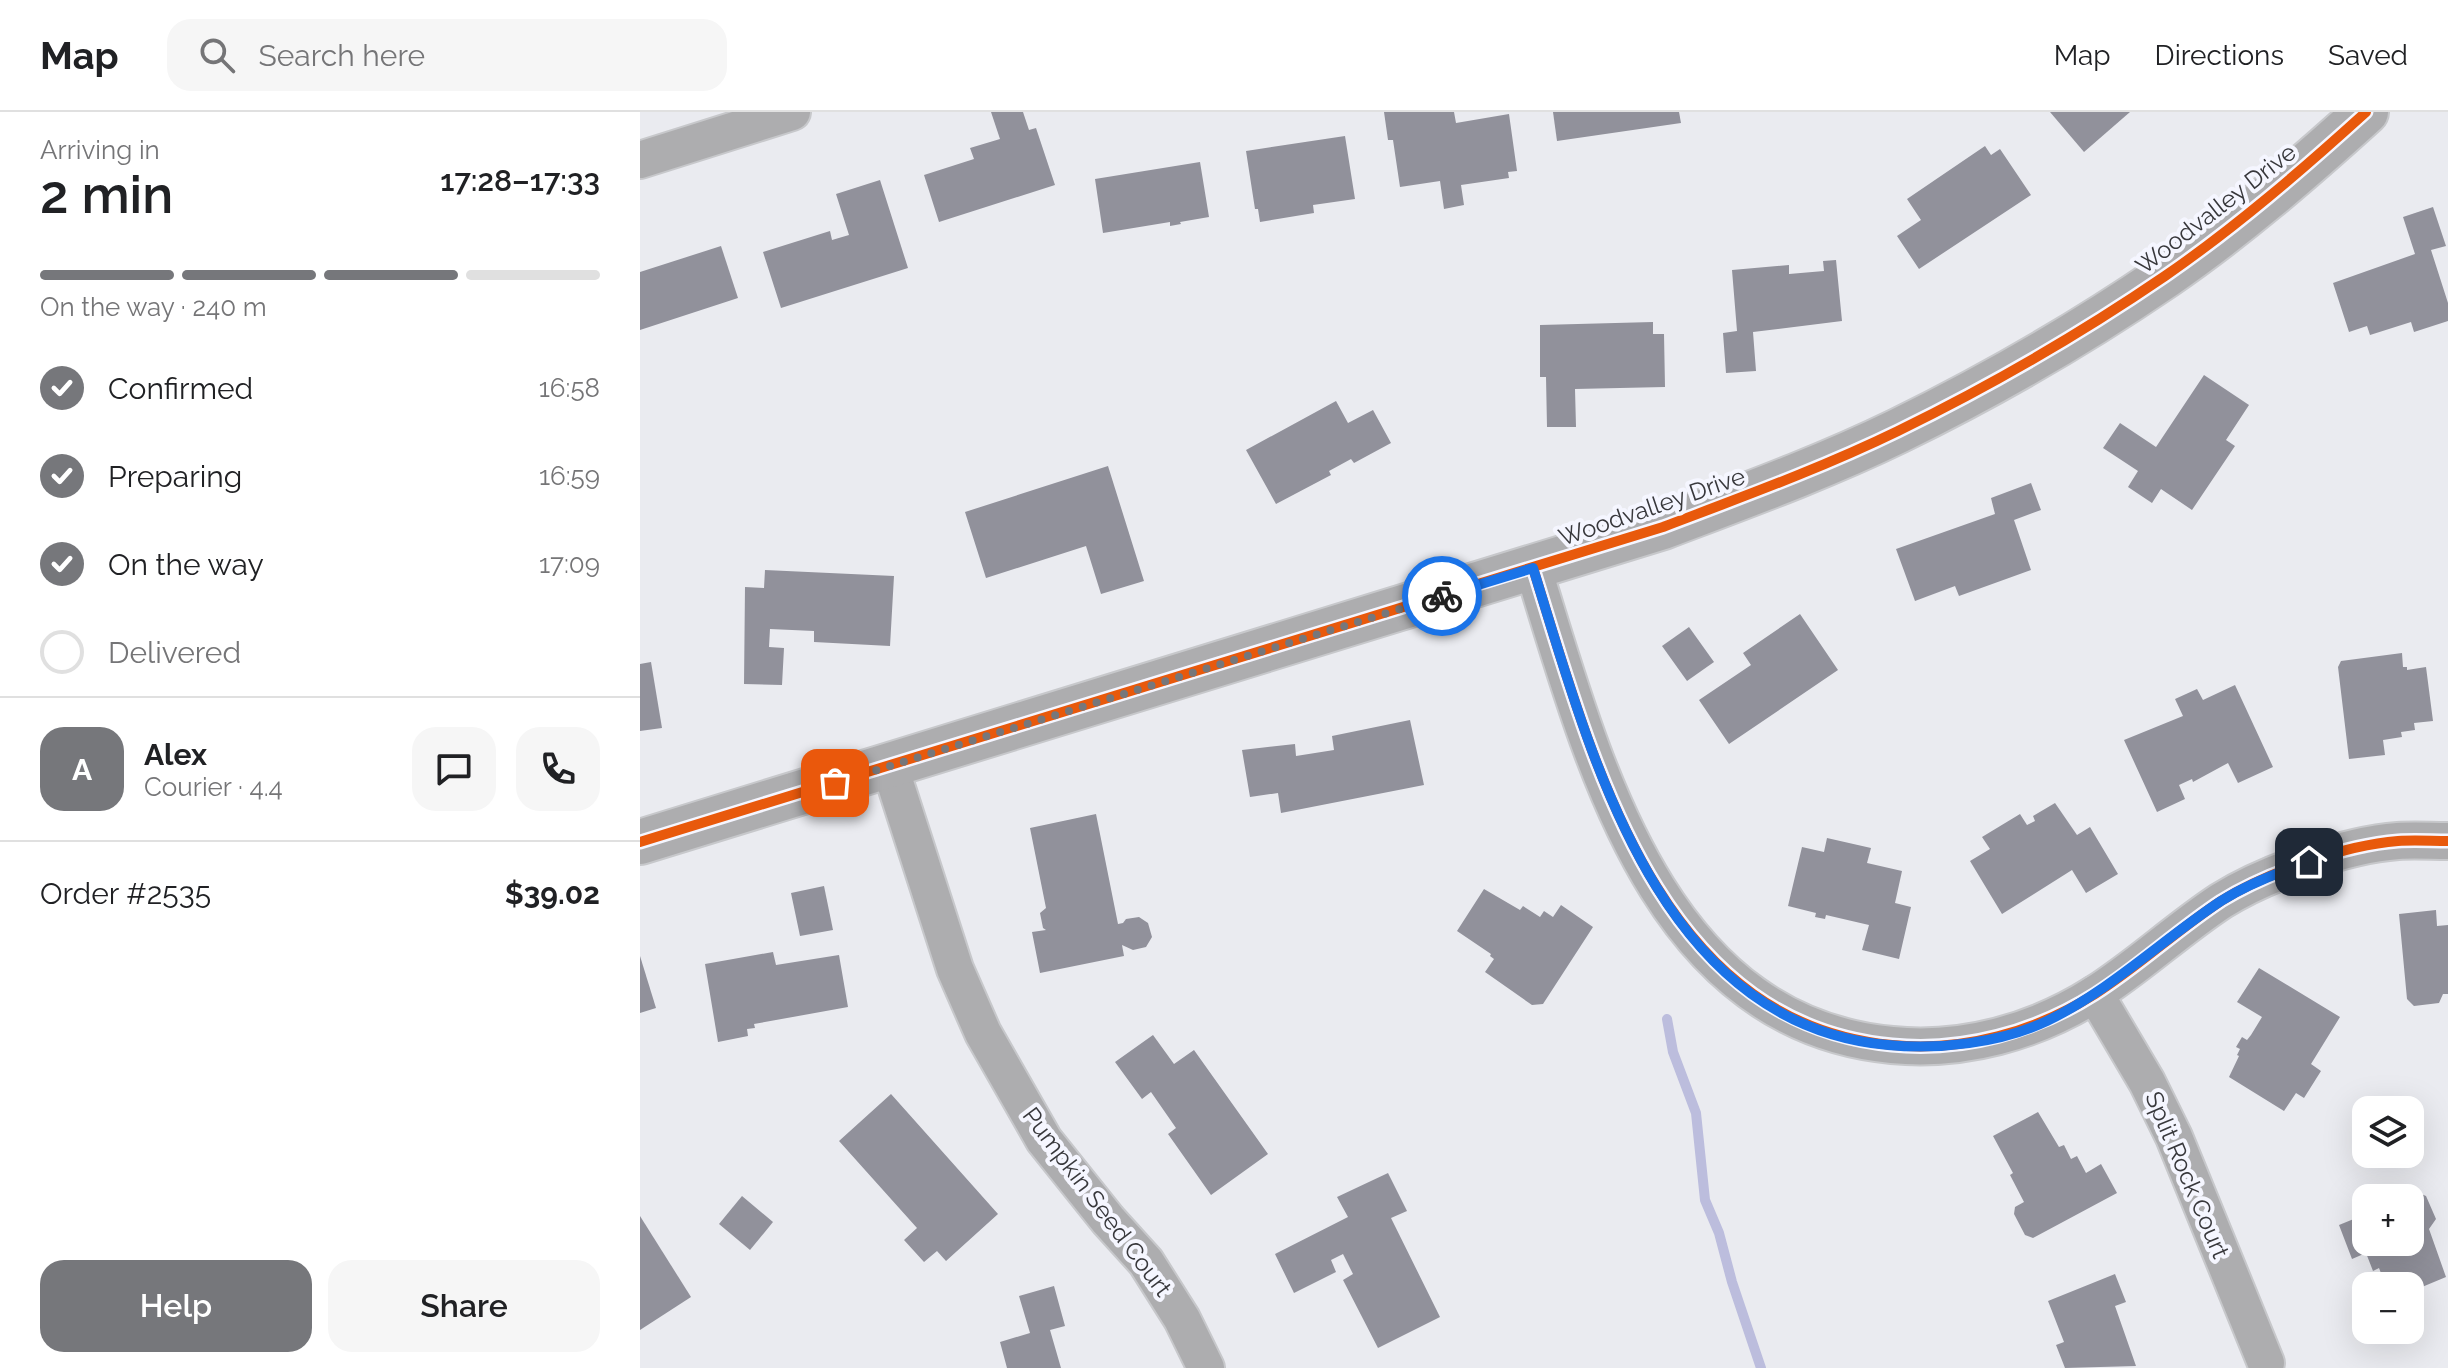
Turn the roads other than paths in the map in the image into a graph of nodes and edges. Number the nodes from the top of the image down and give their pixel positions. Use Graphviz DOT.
graph roads {
  1 [pos="792,112"];
  2 [pos="2366,112"];
  3 [pos="640,160"];
  4 [pos="1533,568"];
  5 [pos="890,767"];
  6 [pos="2448,841"];
  7 [pos="640,842"];
  8 [pos="2095,994"];
  9 [pos="2266,1363"];
  10 [pos="1206,1368"];
  1 -- 3 [label="street"];
  2 -- 4 [label="street, Woodvalley Drive"];
  4 -- 5 [label="street, Woodvalley Drive"];
  4 -- 8 [label="street"];
  5 -- 7 [label="street, Woodvalley Drive"];
  5 -- 10 [label="street, Pumpkin Seed Court"];
  6 -- 8 [label="street"];
  8 -- 9 [label="street, Split Rock Court"];
}
